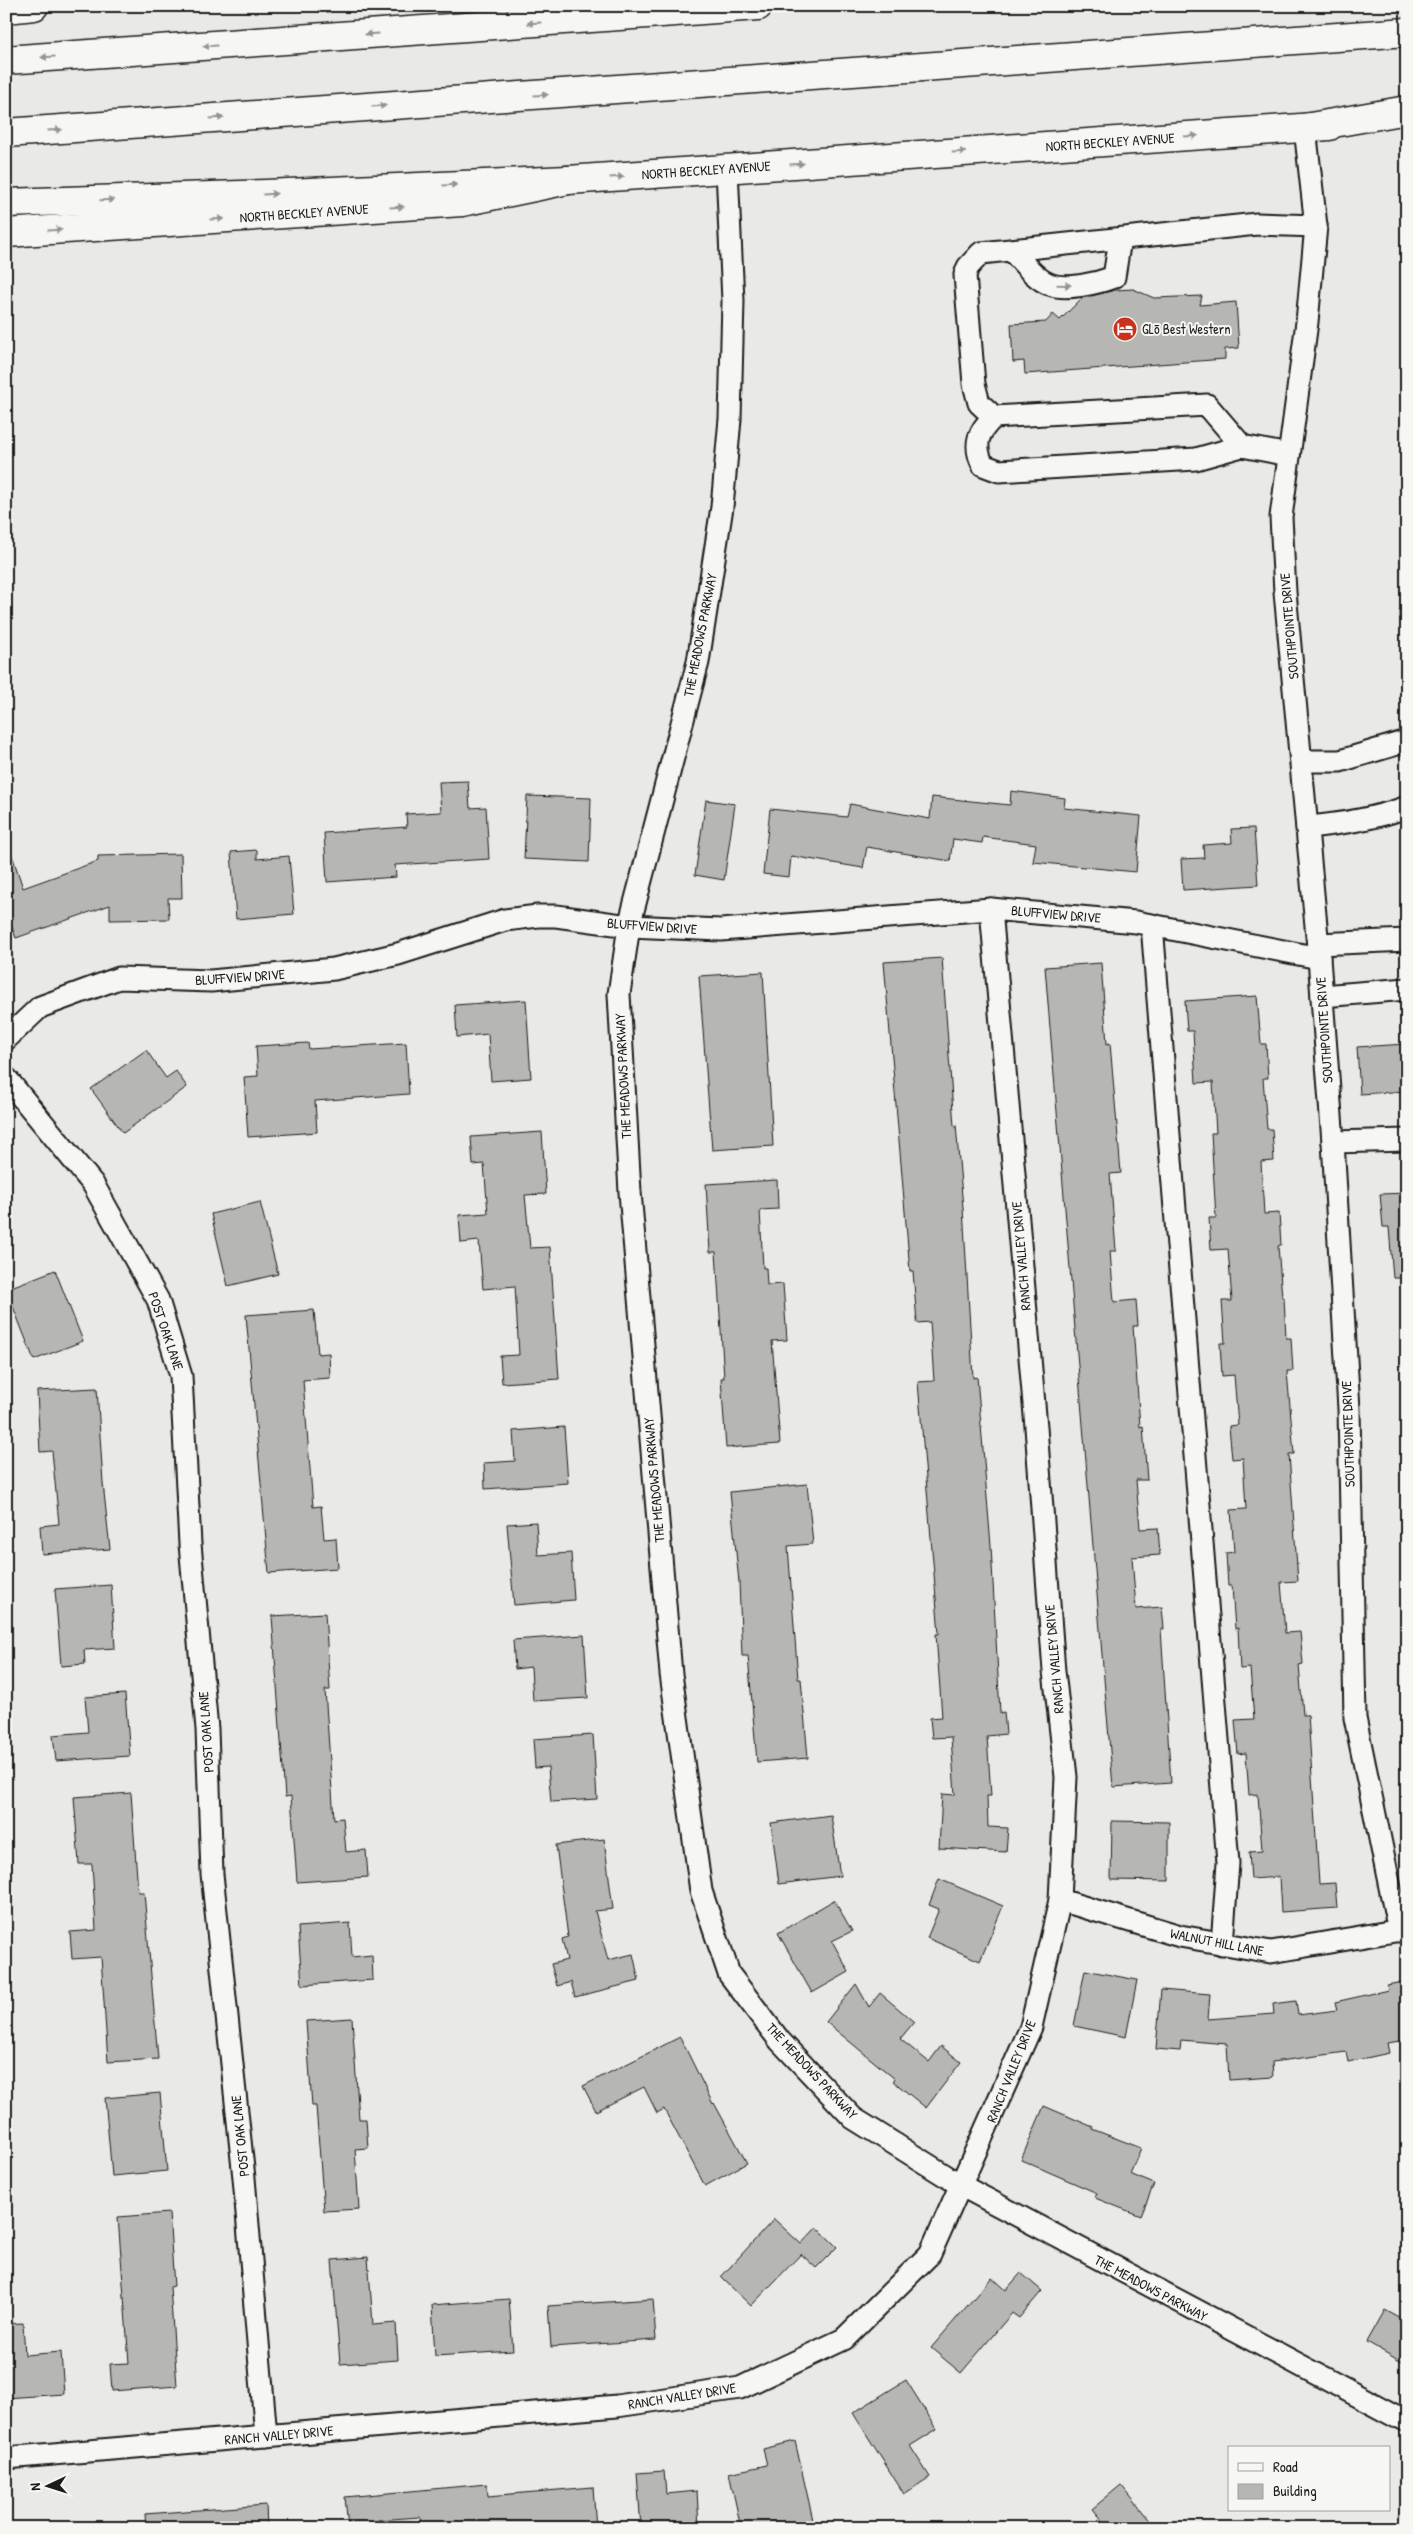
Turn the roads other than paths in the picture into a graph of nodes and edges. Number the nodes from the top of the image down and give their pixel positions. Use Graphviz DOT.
graph roads {
  1 [pos="34,6"];
  2 [pos="758,6"];
  3 [pos="6,9"];
  4 [pos="1407,32"];
  5 [pos="6,60"];
  6 [pos="1407,110"];
  7 [pos="1407,120"];
  8 [pos="1305,128"];
  9 [pos="6,133"];
  10 [pos="727,169"];
  11 [pos="568,180"];
  12 [pos="6,203"];
  13 [pos="1316,226"];
  14 [pos="6,233"];
  15 [pos="1120,238"];
  16 [pos="1011,250"];
  17 [pos="994,416"];
  18 [pos="1242,446"];
  19 [pos="1289,455"];
  20 [pos="1407,741"];
  21 [pos="1301,761"];
  22 [pos="1407,807"];
  23 [pos="1307,827"];
  24 [pos="991,908"];
  25 [pos="1152,925"];
  26 [pos="629,926"];
  27 [pos="1407,940"];
  28 [pos="1319,951"];
  29 [pos="1407,989"];
  30 [pos="1322,996"];
  31 [pos="6,1039"];
  32 [pos="6,1078"];
  33 [pos="1407,1140"];
  34 [pos="1332,1142"];
  35 [pos="1060,1900"];
  36 [pos="1403,1930"];
  37 [pos="1222,1944"];
  38 [pos="962,2186"];
  39 [pos="1407,2422"];
  40 [pos="266,2436"];
  41 [pos="6,2458"];
  1 -- 3 [label="main road"];
  2 -- 5 [label="main road, one-way"];
  9 -- 4 [label="main road, one-way"];
  6 -- 8 [label="main road"];
  7 -- 8 [label="main road, NORTH BECKLEY AVENUE"];
  10 -- 8 [label="main road, NORTH BECKLEY AVENUE, one-way"];
  8 -- 13 [label="street, SOUTHPOINTE DRIVE"];
  11 -- 10 [label="main road, NORTH BECKLEY AVENUE, one-way"];
  10 -- 26 [label="street, THE MEADOWS PARKWAY"];
  12 -- 11 [label="main road, one-way"];
  14 -- 11 [label="main road, NORTH BECKLEY AVENUE, one-way"];
  13 -- 15 [label="street"];
  13 -- 19 [label="street, SOUTHPOINTE DRIVE"];
  15 -- 16 [label="street"];
  16 -- 15 [label="street, one-way"];
  16 -- 17 [label="street"];
  17 -- 18 [label="street"];
  17 -- 18 [label="street"];
  18 -- 19 [label="street"];
  19 -- 21 [label="street, SOUTHPOINTE DRIVE"];
  20 -- 21 [label="street"];
  21 -- 23 [label="street, SOUTHPOINTE DRIVE"];
  22 -- 23 [label="street"];
  23 -- 28 [label="street, SOUTHPOINTE DRIVE"];
  24 -- 25 [label="street, BLUFFVIEW DRIVE"];
  24 -- 26 [label="street, BLUFFVIEW DRIVE"];
  24 -- 35 [label="street, RANCH VALLEY DRIVE"];
  25 -- 28 [label="street, BLUFFVIEW DRIVE"];
  25 -- 37 [label="street"];
  26 -- 31 [label="street, BLUFFVIEW DRIVE"];
  26 -- 38 [label="street, THE MEADOWS PARKWAY"];
  27 -- 28 [label="street, BLUFFVIEW DRIVE"];
  28 -- 30 [label="street, SOUTHPOINTE DRIVE"];
  29 -- 30 [label="street"];
  30 -- 34 [label="street, SOUTHPOINTE DRIVE"];
  32 -- 40 [label="street, POST OAK LANE"];
  33 -- 34 [label="street"];
  34 -- 36 [label="street, SOUTHPOINTE DRIVE"];
  35 -- 37 [label="street, WALNUT HILL LANE"];
  35 -- 38 [label="street, RANCH VALLEY DRIVE"];
  36 -- 37 [label="street, WALNUT HILL LANE"];
  38 -- 39 [label="street, THE MEADOWS PARKWAY"];
  38 -- 40 [label="street, RANCH VALLEY DRIVE"];
  40 -- 41 [label="street, RANCH VALLEY DRIVE"];
}
